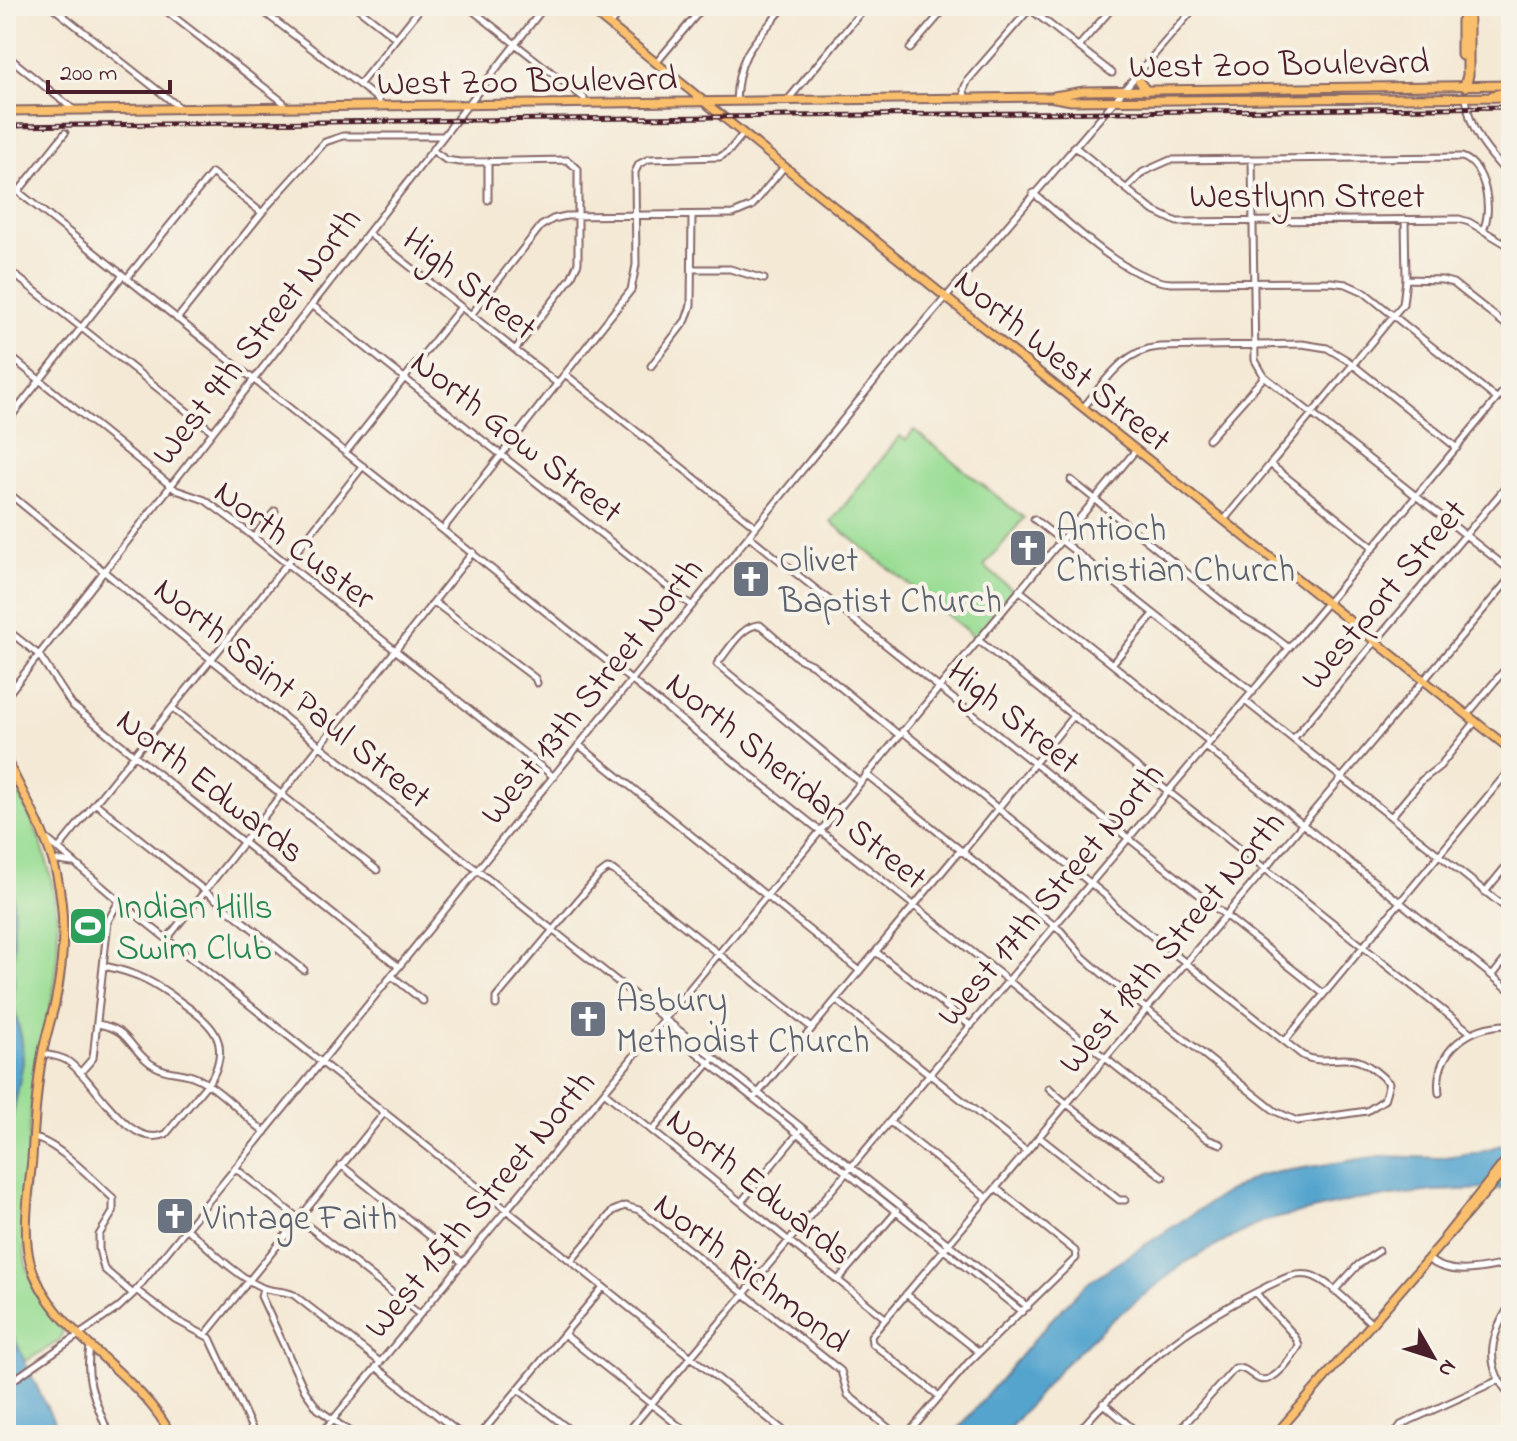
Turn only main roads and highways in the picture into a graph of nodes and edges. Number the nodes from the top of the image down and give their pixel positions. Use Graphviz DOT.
graph roads {
  1 [pos="586,6"];
  2 [pos="1466,6"];
  3 [pos="1141,68"];
  4 [pos="1511,85"];
  5 [pos="1147,91"];
  6 [pos="1465,91"];
  7 [pos="1511,94"];
  8 [pos="1493,96"];
  9 [pos="1049,97"];
  10 [pos="705,103"];
  11 [pos="6,111"];
  12 [pos="1511,749"];
  13 [pos="6,759"];
  14 [pos="1511,1154"];
  15 [pos="1511,1163"];
  16 [pos="1478,1199"];
  17 [pos="171,1435"];
  18 [pos="1275,1435"];
  1 -- 10 [label="main road, North West Street"];
  2 -- 6 [label="highway"];
  3 -- 5 [label="main road"];
  4 -- 6 [label="main road, West Zoo Boulevard"];
  5 -- 6 [label="main road, West Zoo Boulevard"];
  5 -- 9 [label="main road, West Zoo Boulevard"];
  6 -- 8 [label="main road, West Zoo Boulevard"];
  6 -- 9 [label="main road, West Zoo Boulevard"];
  7 -- 8 [label="highway"];
  9 -- 10 [label="main road, West Zoo Boulevard"];
  10 -- 11 [label="main road, West Zoo Boulevard"];
  10 -- 12 [label="main road, North West Street"];
  13 -- 17 [label="main road"];
  14 -- 16 [label="main road"];
  15 -- 16 [label="main road"];
  16 -- 18 [label="main road"];
}
